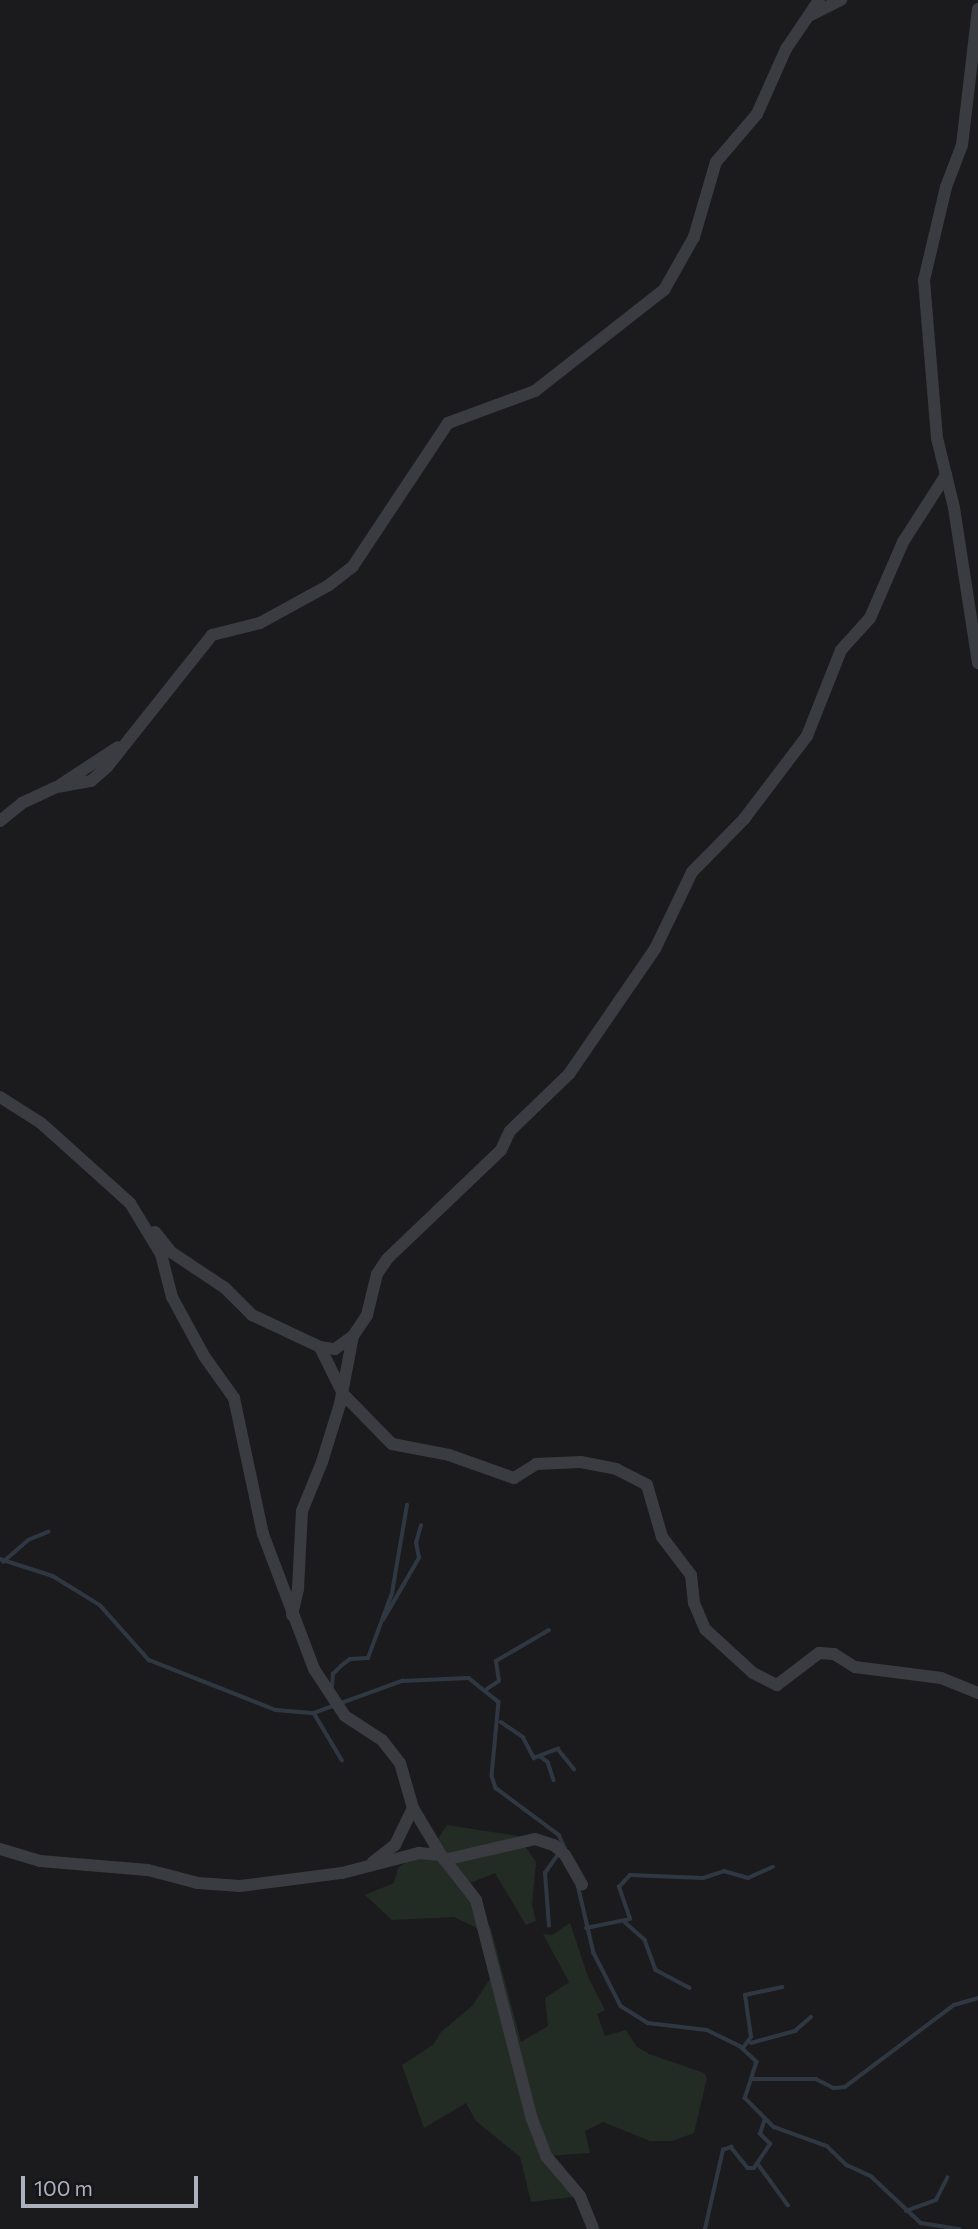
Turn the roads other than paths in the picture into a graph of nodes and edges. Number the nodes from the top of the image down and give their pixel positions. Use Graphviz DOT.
graph roads {
  1 [pos="819,0"];
  2 [pos="841,0"];
  3 [pos="978,9"];
  4 [pos="808,17"];
  5 [pos="946,475"];
  6 [pos="978,663"];
  7 [pos="0,821"];
  8 [pos="0,1097"];
  9 [pos="130,1203"];
  10 [pos="353,1336"];
  11 [pos="320,1347"];
  12 [pos="343,1394"];
  13 [pos="292,1615"];
  14 [pos="978,1693"];
  15 [pos="413,1808"];
  16 [pos="0,1849"];
  17 [pos="443,1857"];
  18 [pos="369,1866"];
  19 [pos="582,1884"];
  20 [pos="593,2229"];
  1 -- 4 [label="street"];
  2 -- 4 [label="street"];
  3 -- 5 [label="street"];
  4 -- 7 [label="street"];
  5 -- 6 [label="street"];
  5 -- 10 [label="street"];
  8 -- 9 [label="street"];
  9 -- 11 [label="street"];
  9 -- 13 [label="street"];
  10 -- 11 [label="street"];
  10 -- 12 [label="street"];
  11 -- 12 [label="street"];
  12 -- 13 [label="street"];
  12 -- 14 [label="street"];
  13 -- 15 [label="street"];
  15 -- 17 [label="street"];
  15 -- 18 [label="street"];
  16 -- 18 [label="street"];
  17 -- 18 [label="street"];
  17 -- 19 [label="street"];
  17 -- 20 [label="street"];
}
